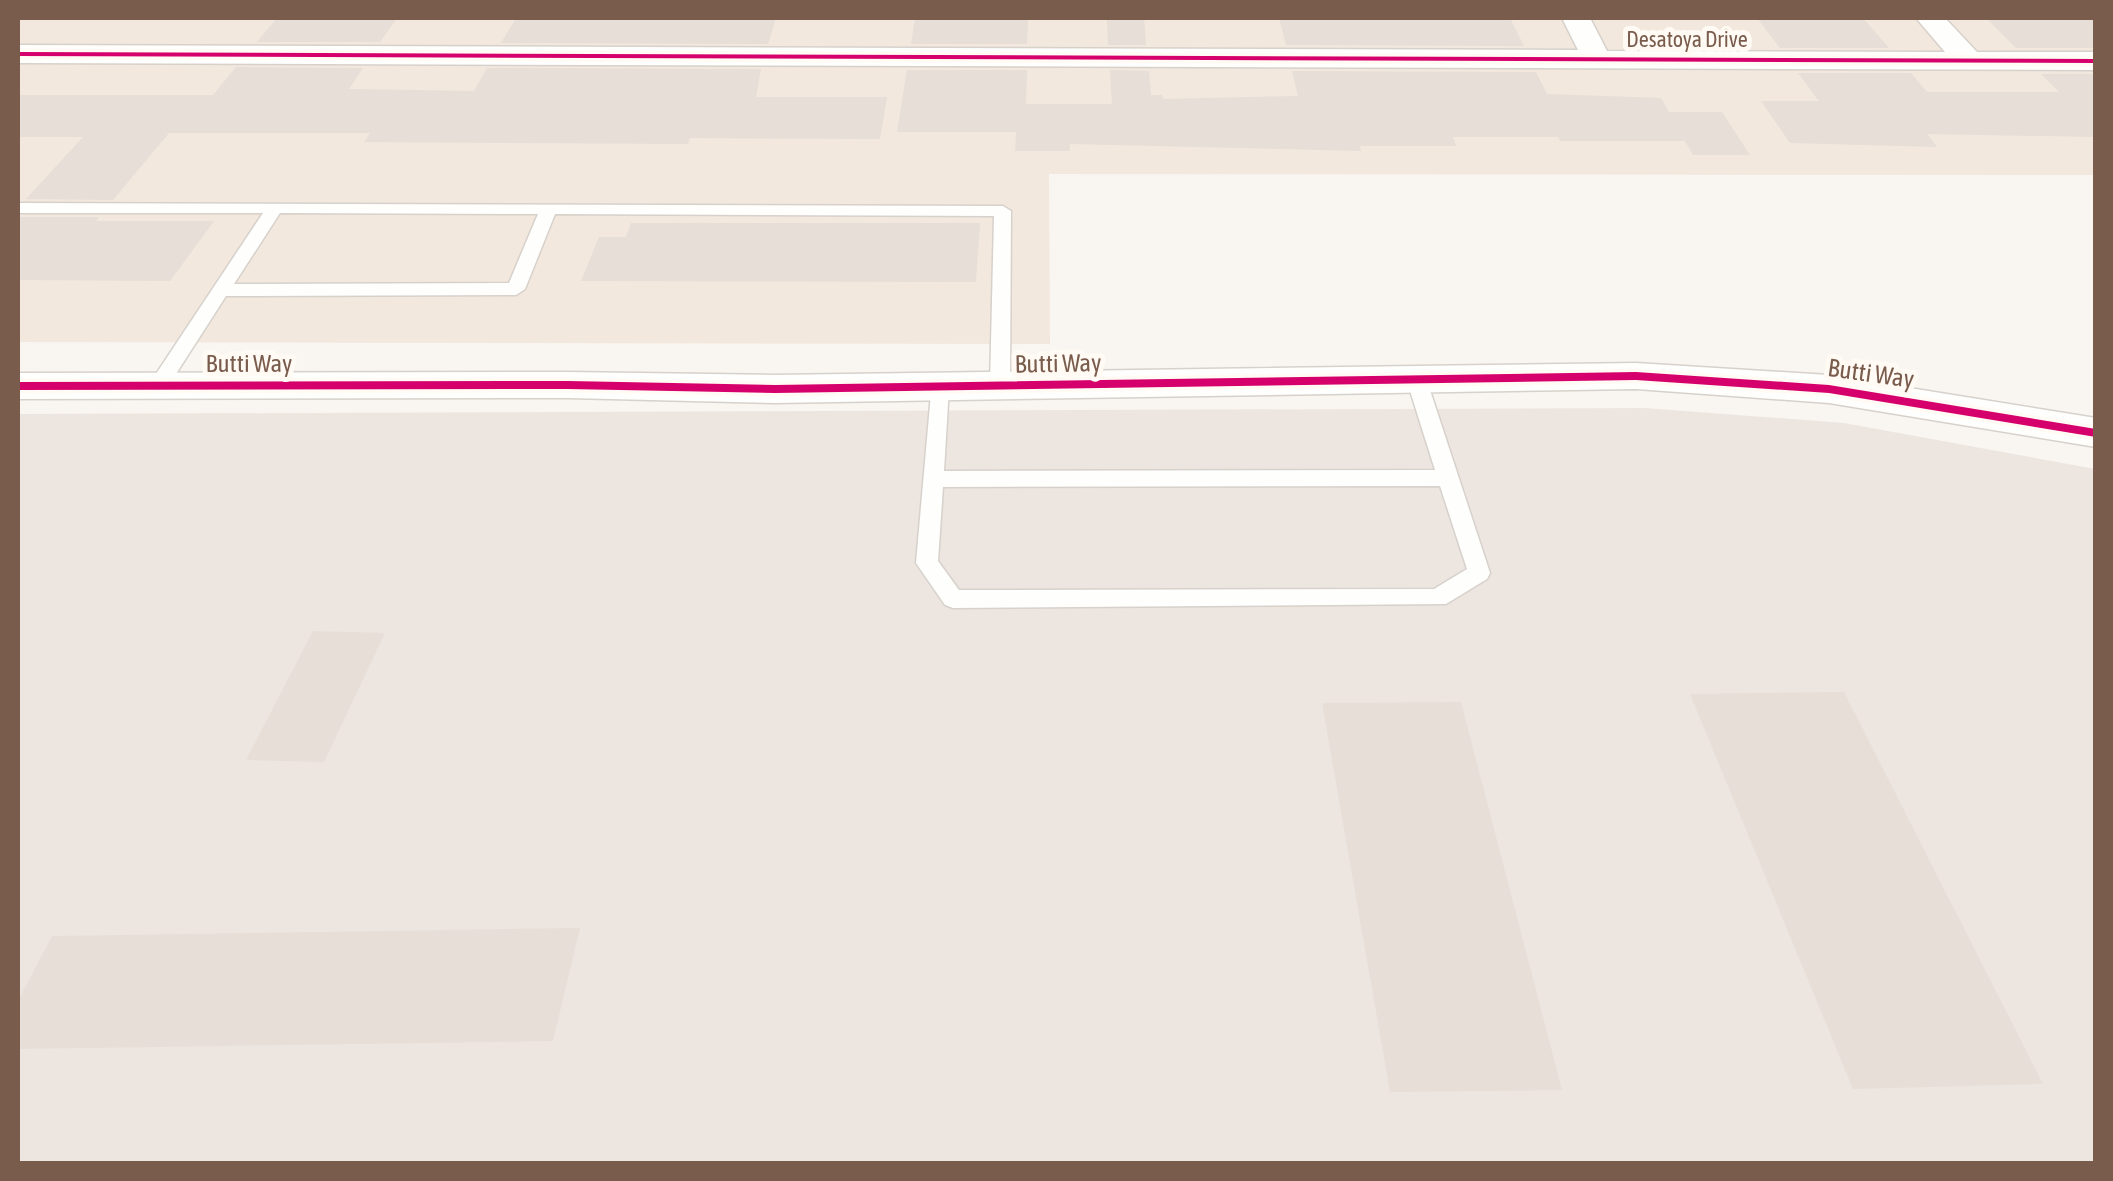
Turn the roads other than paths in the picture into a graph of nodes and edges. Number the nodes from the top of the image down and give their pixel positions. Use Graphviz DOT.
graph roads {
  1 [pos="1576,18"];
  2 [pos="1930,18"];
  3 [pos="81,24"];
  4 [pos="18,54"];
  5 [pos="50,54"];
  6 [pos="1597,59"];
  7 [pos="1969,61"];
  8 [pos="2096,61"];
  9 [pos="18,208"];
  10 [pos="275,208"];
  11 [pos="548,209"];
  12 [pos="221,290"];
  13 [pos="1416,378"];
  14 [pos="18,386"];
  15 [pos="158,386"];
  16 [pos="1000,386"];
  17 [pos="939,387"];
  18 [pos="2096,433"];
  19 [pos="1447,478"];
  20 [pos="933,479"];
  1 -- 6 [label="street"];
  2 -- 7 [label="street"];
  3 -- 5 [label="street"];
  4 -- 5 [label="street, Desatoya Drive"];
  5 -- 6 [label="street, Desatoya Drive"];
  6 -- 7 [label="street, Desatoya Drive"];
  7 -- 8 [label="street, Desatoya Drive"];
  9 -- 10 [label="lane"];
  10 -- 11 [label="lane"];
  10 -- 12 [label="lane"];
  11 -- 12 [label="lane"];
  11 -- 16 [label="lane"];
  12 -- 15 [label="lane"];
  13 -- 16 [label="street, Butti Way"];
  13 -- 18 [label="street, Butti Way"];
  13 -- 19 [label="lane"];
  14 -- 15 [label="street, Butti Way"];
  15 -- 17 [label="street, Butti Way"];
  16 -- 17 [label="street, Butti Way"];
  17 -- 20 [label="lane"];
  19 -- 20 [label="lane"];
  19 -- 20 [label="lane"];
}
